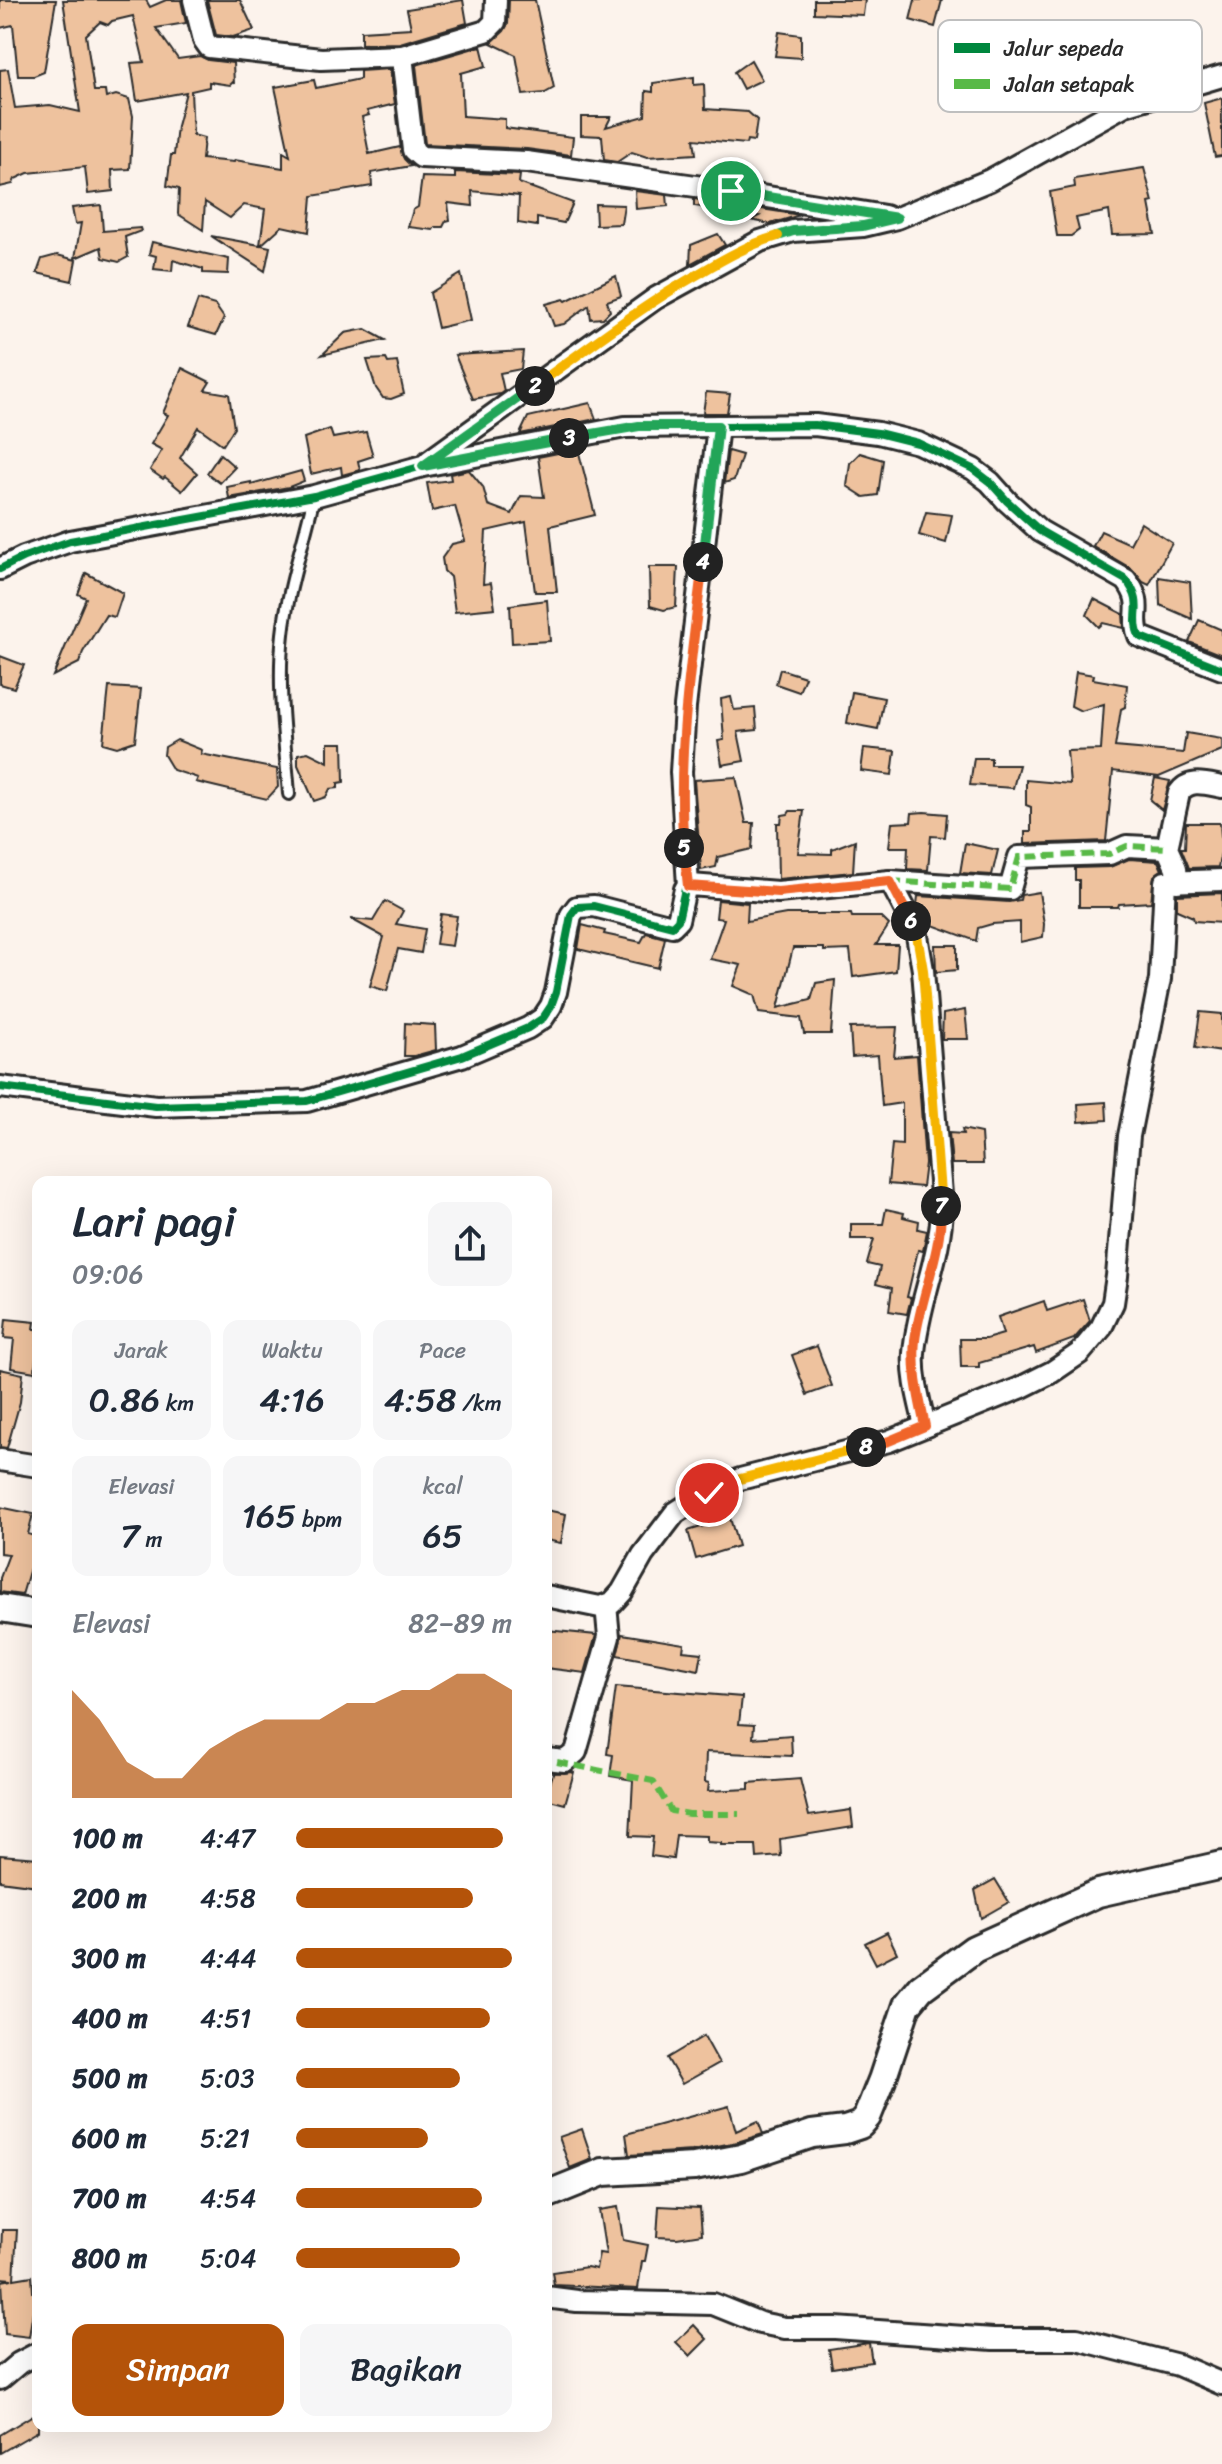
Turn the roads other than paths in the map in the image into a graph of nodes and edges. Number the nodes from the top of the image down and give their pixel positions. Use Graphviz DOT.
graph roads {
  1 [pos="194,0"];
  2 [pos="496,0"];
  3 [pos="402,56"];
  4 [pos="1222,76"];
  5 [pos="1202,82"];
  6 [pos="1112,112"];
  7 [pos="897,218"];
  8 [pos="718,426"];
  9 [pos="423,466"];
  10 [pos="314,496"];
  11 [pos="0,569"];
  12 [pos="1222,669"];
  13 [pos="1222,787"];
  14 [pos="289,794"];
  15 [pos="1167,848"];
  16 [pos="1222,880"];
  17 [pos="890,881"];
  18 [pos="1177,882"];
  19 [pos="688,886"];
  20 [pos="0,1087"];
  21 [pos="925,1426"];
  22 [pos="0,1460"];
  23 [pos="32,1465"];
  24 [pos="552,1597"];
  25 [pos="606,1605"];
  26 [pos="0,1608"];
  27 [pos="32,1613"];
  28 [pos="552,1760"];
  29 [pos="1222,1865"];
  30 [pos="552,2193"];
  31 [pos="552,2298"];
  32 [pos="32,2356"];
  33 [pos="0,2379"];
  34 [pos="1222,2384"];
  1 -- 3 [label="street"];
  2 -- 3 [label="street"];
  3 -- 7 [label="street"];
  4 -- 5 [label="street"];
  6 -- 7 [label="street"];
  7 -- 9 [label="street"];
  8 -- 9 [label="street"];
  8 -- 12 [label="street"];
  8 -- 19 [label="street"];
  9 -- 10 [label="street"];
  10 -- 11 [label="street"];
  10 -- 14 [label="lane"];
  13 -- 15 [label="street"];
  15 -- 17 [label="street"];
  15 -- 18 [label="street"];
  16 -- 18 [label="street"];
  17 -- 19 [label="street"];
  17 -- 21 [label="street"];
  18 -- 21 [label="street"];
  19 -- 20 [label="street"];
  21 -- 25 [label="street"];
  22 -- 23 [label="street"];
  24 -- 25 [label="street"];
  25 -- 28 [label="street"];
  26 -- 27 [label="street"];
  29 -- 30 [label="street"];
  31 -- 34 [label="street"];
  32 -- 33 [label="street"];
}
